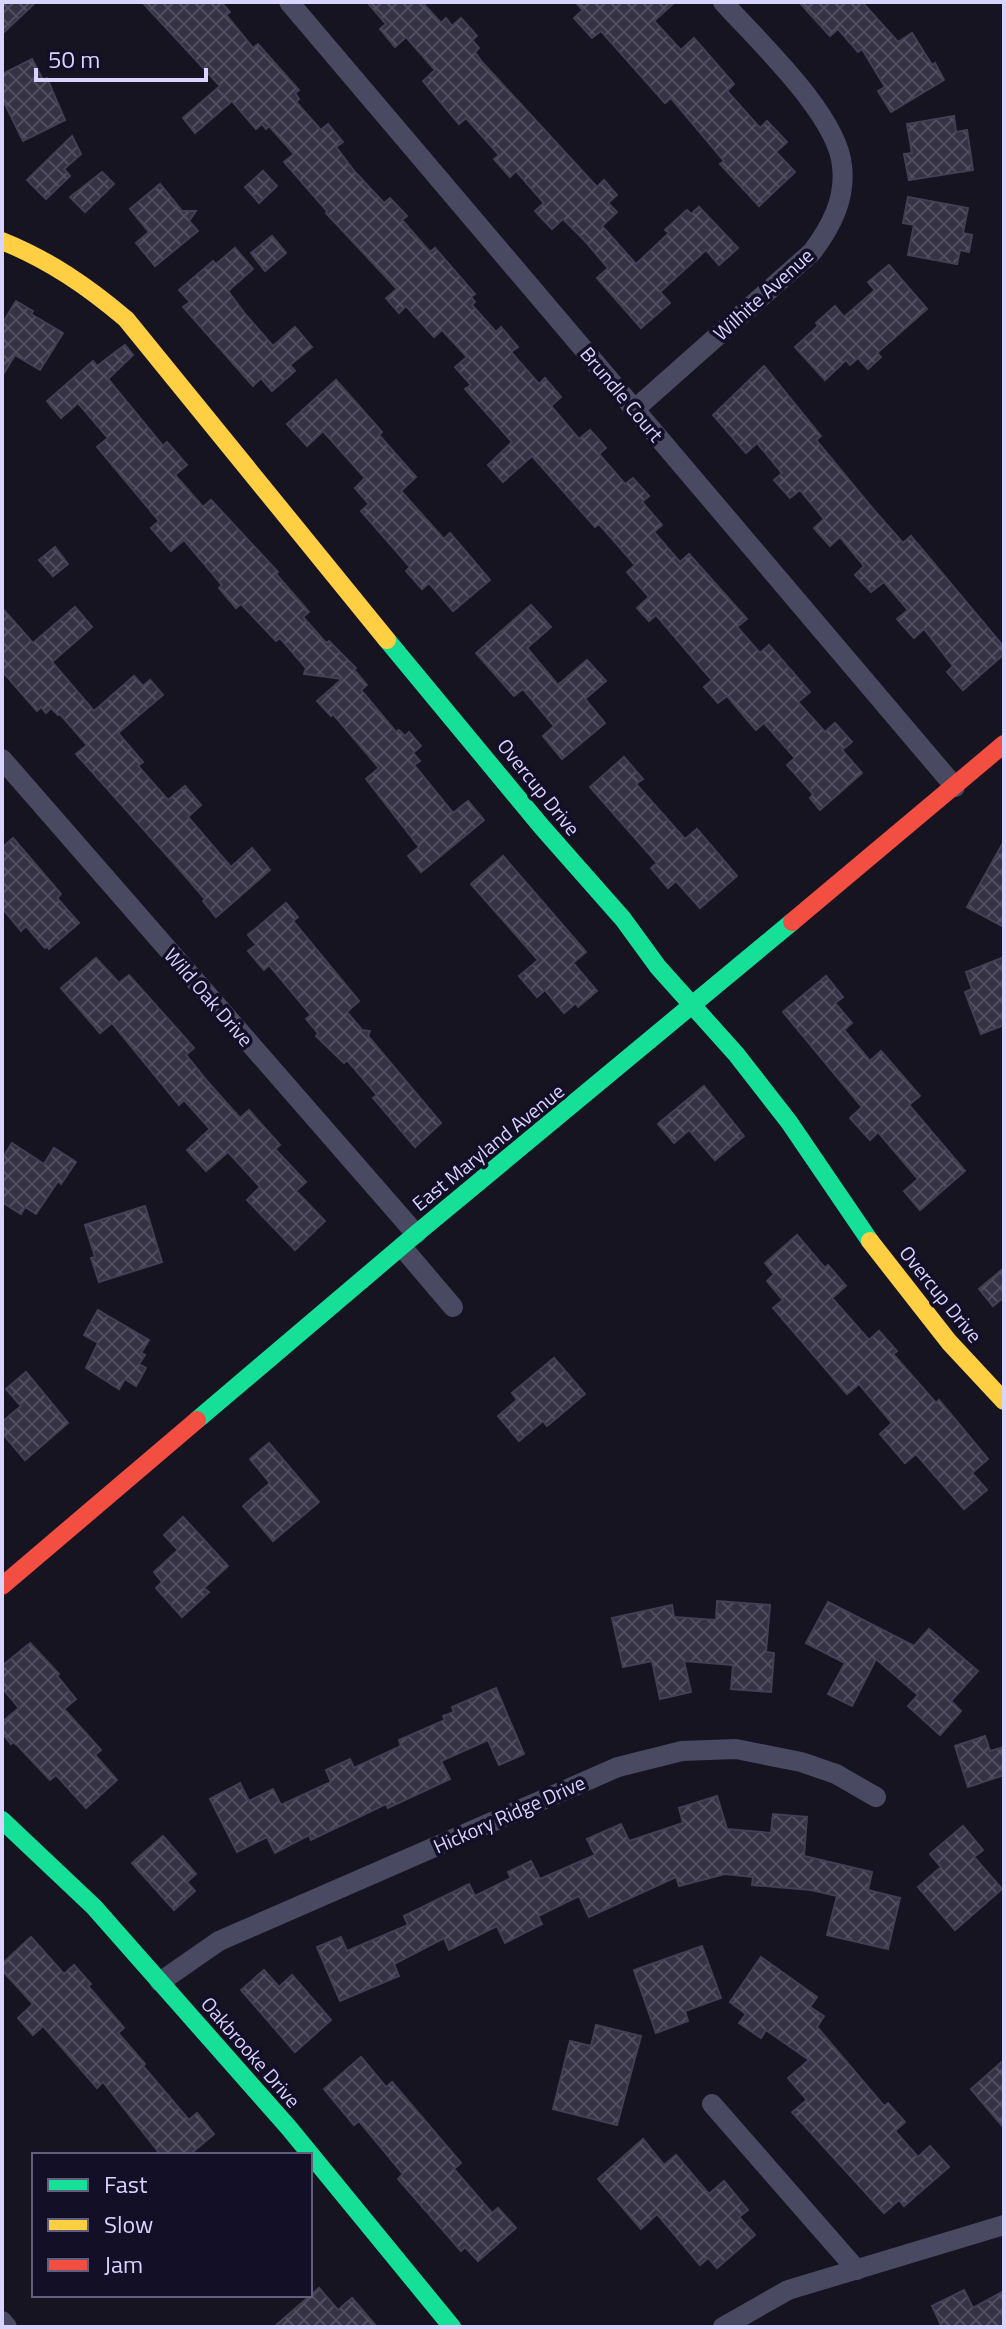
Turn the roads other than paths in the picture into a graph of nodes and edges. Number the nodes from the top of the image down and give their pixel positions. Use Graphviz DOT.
graph roads {
  1 [pos="289,2"];
  2 [pos="723,2"];
  3 [pos="2,241"];
  4 [pos="635,409"];
  5 [pos="1004,744"];
  6 [pos="2,759"];
  7 [pos="955,787"];
  8 [pos="693,1005"];
  9 [pos="409,1240"];
  10 [pos="453,1307"];
  11 [pos="1004,1401"];
  12 [pos="2,1586"];
  13 [pos="876,1797"];
  14 [pos="2,1820"];
  15 [pos="160,1982"];
  16 [pos="712,2104"];
  17 [pos="309,2153"];
  18 [pos="312,2156"];
  19 [pos="1004,2225"];
  20 [pos="857,2270"];
  21 [pos="2,2321"];
  22 [pos="7,2327"];
  23 [pos="452,2327"];
  24 [pos="723,2327"];
  1 -- 4 [label="street, Brundle Court"];
  2 -- 4 [label="street, Wilhite Avenue"];
  3 -- 8 [label="street, Overcup Drive"];
  4 -- 7 [label="street, Brundle Court"];
  5 -- 7 [label="street, East Maryland Avenue"];
  6 -- 9 [label="street, Wild Oak Drive"];
  7 -- 8 [label="street, East Maryland Avenue"];
  8 -- 9 [label="street, East Maryland Avenue"];
  8 -- 11 [label="street, Overcup Drive"];
  9 -- 10 [label="street, Wild Oak Drive"];
  9 -- 12 [label="street, East Maryland Avenue"];
  13 -- 15 [label="street, Hickory Ridge Drive"];
  14 -- 15 [label="street, Oakbrooke Drive"];
  15 -- 17 [label="street, Oakbrooke Drive"];
  16 -- 20 [label="street"];
  18 -- 23 [label="street, Oakbrooke Drive"];
  19 -- 20 [label="street"];
  20 -- 24 [label="street"];
  21 -- 22 [label="street"];
}
